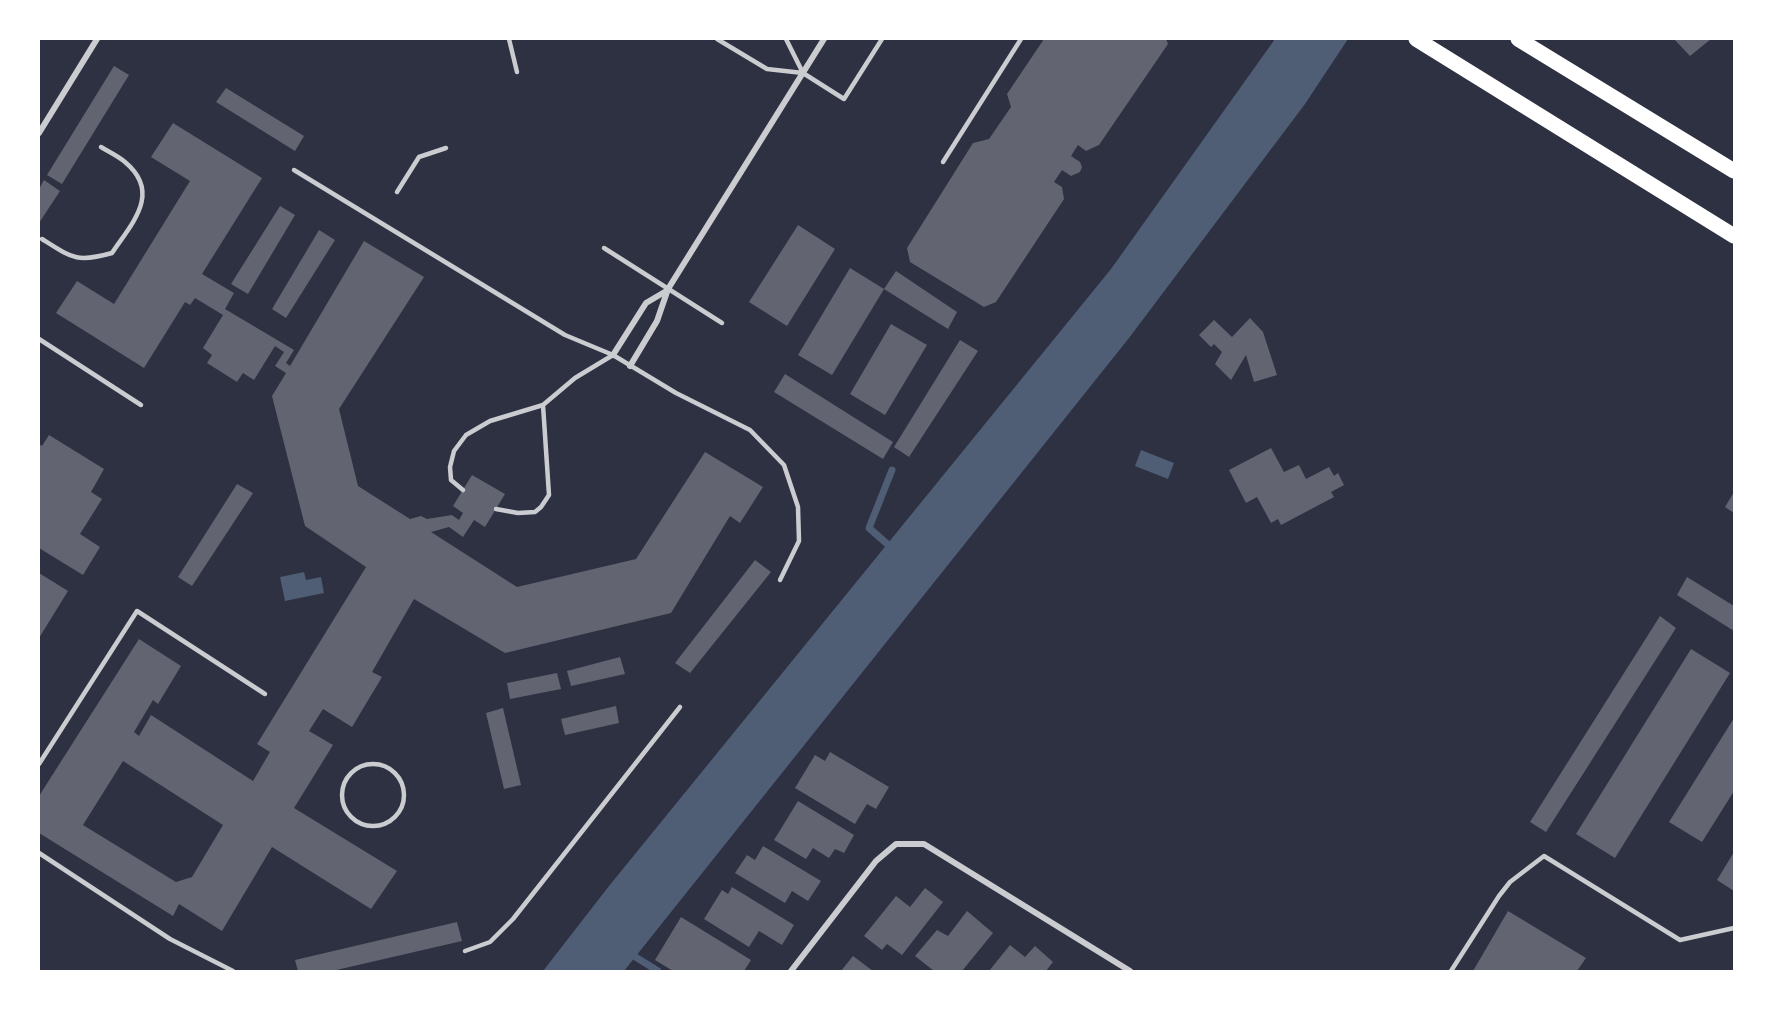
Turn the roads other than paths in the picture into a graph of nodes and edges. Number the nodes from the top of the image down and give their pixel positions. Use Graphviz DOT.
graph roads {
  1 [pos="97,39"];
  2 [pos="509,39"];
  3 [pos="717,39"];
  4 [pos="786,39"];
  5 [pos="824,39"];
  6 [pos="882,39"];
  7 [pos="1021,39"];
  8 [pos="1416,39"];
  9 [pos="1518,39"];
  10 [pos="517,72"];
  11 [pos="802,73"];
  12 [pos="39,133"];
  13 [pos="101,147"];
  14 [pos="446,148"];
  15 [pos="943,162"];
  16 [pos="294,170"];
  17 [pos="1734,171"];
  18 [pos="397,192"];
  19 [pos="1734,236"];
  20 [pos="42,239"];
  21 [pos="604,248"];
  22 [pos="668,289"];
  23 [pos="722,323"];
  24 [pos="39,339"];
  25 [pos="613,355"];
  26 [pos="630,366"];
  27 [pos="141,405"];
  28 [pos="543,405"];
  29 [pos="463,490"];
  30 [pos="496,509"];
  31 [pos="780,580"];
  32 [pos="265,694"];
  33 [pos="680,707"];
  34 [pos="39,764"];
  35 [pos="401,782"];
  36 [pos="39,853"];
  37 [pos="1734,928"];
  38 [pos="465,951"];
  39 [pos="232,971"];
  40 [pos="791,971"];
  41 [pos="1130,971"];
  42 [pos="1451,971"];
  1 -- 12 [label="street"];
  2 -- 10 [label="lane"];
  3 -- 11 [label="lane"];
  4 -- 11 [label="lane"];
  5 -- 11 [label="street"];
  6 -- 11 [label="lane"];
  7 -- 15 [label="lane"];
  8 -- 19 [label="main road"];
  9 -- 17 [label="main road"];
  11 -- 22 [label="street"];
  13 -- 20 [label="lane"];
  14 -- 18 [label="lane"];
  16 -- 25 [label="lane"];
  21 -- 22 [label="lane"];
  22 -- 23 [label="lane"];
  22 -- 25 [label="street"];
  22 -- 26 [label="street"];
  24 -- 27 [label="lane"];
  25 -- 26 [label="lane"];
  25 -- 28 [label="lane"];
  26 -- 31 [label="lane"];
  28 -- 29 [label="lane"];
  28 -- 30 [label="lane"];
  32 -- 34 [label="lane"];
  33 -- 38 [label="lane"];
  35 -- 35 [label="lane"];
  36 -- 39 [label="lane"];
  37 -- 42 [label="lane"];
  40 -- 41 [label="street"];
}
